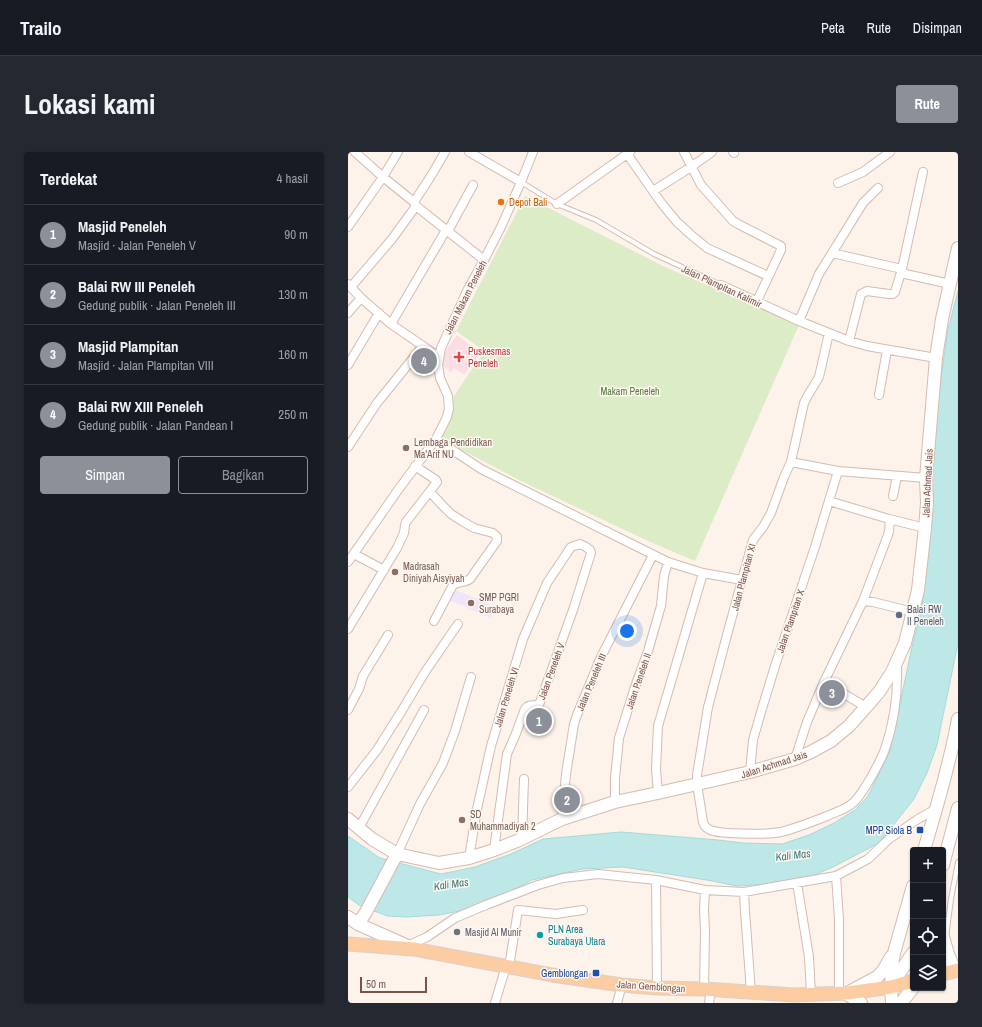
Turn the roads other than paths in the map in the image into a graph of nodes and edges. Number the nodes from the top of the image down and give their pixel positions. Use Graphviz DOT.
graph roads {
  1 [pos="355,152"];
  2 [pos="398,152"];
  3 [pos="445,152"];
  4 [pos="469,152"];
  5 [pos="533,152"];
  6 [pos="684,152"];
  7 [pos="712,152"];
  8 [pos="890,152"];
  9 [pos="628,153"];
  10 [pos="691,167"];
  11 [pos="923,172"];
  12 [pos="383,177"];
  13 [pos="522,182"];
  14 [pos="838,184"];
  15 [pos="473,185"];
  16 [pos="878,188"];
  17 [pos="653,191"];
  18 [pos="415,204"];
  19 [pos="557,204"];
  20 [pos="348,227"];
  21 [pos="447,230"];
  22 [pos="958,248"];
  23 [pos="832,253"];
  24 [pos="484,260"];
  25 [pos="901,271"];
  26 [pos="768,276"];
  27 [pos="950,284"];
  28 [pos="350,285"];
  29 [pos="721,285"];
  30 [pos="361,298"];
  31 [pos="757,302"];
  32 [pos="348,312"];
  33 [pos="379,313"];
  34 [pos="799,321"];
  35 [pos="391,324"];
  36 [pos="829,333"];
  37 [pos="849,340"];
  38 [pos="423,346"];
  39 [pos="887,350"];
  40 [pos="438,357"];
  41 [pos="936,358"];
  42 [pos="348,366"];
  43 [pos="879,395"];
  44 [pos="436,439"];
  45 [pos="348,447"];
  46 [pos="791,462"];
  47 [pos="415,466"];
  48 [pos="838,471"];
  49 [pos="897,476"];
  50 [pos="926,478"];
  51 [pos="430,492"];
  52 [pos="893,496"];
  53 [pos="829,500"];
  54 [pos="889,519"];
  55 [pos="925,528"];
  56 [pos="571,547"];
  57 [pos="354,554"];
  58 [pos="653,555"];
  59 [pos="348,562"];
  60 [pos="668,562"];
  61 [pos="384,570"];
  62 [pos="703,573"];
  63 [pos="742,580"];
  64 [pos="863,601"];
  65 [pos="913,612"];
  66 [pos="434,621"];
  67 [pos="458,624"];
  68 [pos="348,629"];
  69 [pos="388,635"];
  70 [pos="896,662"];
  71 [pos="471,677"];
  72 [pos="824,682"];
  73 [pos="866,707"];
  74 [pos="348,710"];
  75 [pos="424,710"];
  76 [pos="958,719"];
  77 [pos="795,759"];
  78 [pos="750,772"];
  79 [pos="524,779"];
  80 [pos="697,784"];
  81 [pos="348,787"];
  82 [pos="658,793"];
  83 [pos="615,802"];
  84 [pos="958,808"];
  85 [pos="936,809"];
  86 [pos="348,819"];
  87 [pos="562,819"];
  88 [pos="956,825"];
  89 [pos="359,828"];
  90 [pos="522,839"];
  91 [pos="925,847"];
  92 [pos="494,850"];
  93 [pos="946,856"];
  94 [pos="395,857"];
  95 [pos="469,858"];
  96 [pos="958,862"];
  97 [pos="836,876"];
  98 [pos="656,880"];
  99 [pos="797,883"];
  100 [pos="705,890"];
  101 [pos="744,892"];
  102 [pos="910,897"];
  103 [pos="583,910"];
  104 [pos="353,921"];
  105 [pos="946,926"];
  106 [pos="348,944"];
  107 [pos="946,947"];
  108 [pos="411,948"];
  109 [pos="894,953"];
  110 [pos="912,955"];
  111 [pos="507,967"];
  112 [pos="952,971"];
  113 [pos="910,982"];
  114 [pos="622,985"];
  115 [pos="890,987"];
  116 [pos="657,988"];
  117 [pos="707,989"];
  118 [pos="911,991"];
  119 [pos="751,992"];
  120 [pos="811,994"];
  121 [pos="836,995"];
  122 [pos="766,998"];
  123 [pos="495,1003"];
  124 [pos="617,1003"];
  125 [pos="709,1003"];
  126 [pos="861,1003"];
  127 [pos="884,1003"];
  128 [pos="892,1003"];
  129 [pos="901,1003"];
  1 -- 12 [label="street"];
  2 -- 12 [label="street"];
  3 -- 18 [label="street"];
  4 -- 13 [label="street"];
  5 -- 13 [label="street, Jalan Makam Peneleh"];
  6 -- 10 [label="street"];
  7 -- 10 [label="street"];
  8 -- 14 [label="street"];
  9 -- 17 [label="street"];
  9 -- 19 [label="street"];
  10 -- 17 [label="street"];
  10 -- 26 [label="street"];
  11 -- 25 [label="street"];
  12 -- 18 [label="street"];
  12 -- 20 [label="street"];
  13 -- 19 [label="lane, Jalan Plampitan Kalimir"];
  13 -- 24 [label="street, Jalan Makam Peneleh"];
  15 -- 21 [label="street"];
  16 -- 23 [label="street"];
  17 -- 26 [label="street"];
  18 -- 21 [label="street"];
  18 -- 28 [label="street"];
  19 -- 29 [label="lane, Jalan Plampitan Kalimir"];
  21 -- 24 [label="street"];
  21 -- 35 [label="street"];
  22 -- 27 [label="street, Jalan Achmad Jais"];
  23 -- 25 [label="street"];
  23 -- 34 [label="street"];
  24 -- 40 [label="street, Jalan Makam Peneleh"];
  25 -- 27 [label="street"];
  25 -- 37 [label="street"];
  26 -- 31 [label="street"];
  27 -- 41 [label="street, Jalan Achmad Jais"];
  28 -- 30 [label="street"];
  29 -- 31 [label="street, Jalan Plampitan Kalimir"];
  30 -- 32 [label="street"];
  30 -- 33 [label="street"];
  31 -- 34 [label="street, Jalan Plampitan Kalimir"];
  33 -- 35 [label="street"];
  33 -- 42 [label="street"];
  34 -- 36 [label="street, Jalan Plampitan Kalimir"];
  35 -- 38 [label="street"];
  36 -- 37 [label="street, Jalan Plampitan Kalimir"];
  36 -- 46 [label="street, Jalan Plampitan XI"];
  37 -- 39 [label="street, Jalan Plampitan Kalimir"];
  38 -- 40 [label="street"];
  38 -- 45 [label="street"];
  39 -- 41 [label="street, Jalan Plampitan Kalimir"];
  39 -- 43 [label="street"];
  40 -- 44 [label="street, Jalan Makam Peneleh"];
  41 -- 50 [label="street, Jalan Achmad Jais"];
  44 -- 47 [label="street, Jalan Makam Peneleh"];
  44 -- 58 [label="street"];
  46 -- 48 [label="street"];
  46 -- 63 [label="street, Jalan Plampitan XI"];
  47 -- 51 [label="street"];
  47 -- 57 [label="street, Jalan Makam Peneleh"];
  48 -- 49 [label="street"];
  48 -- 53 [label="street, Jalan Plampitan X"];
  49 -- 50 [label="street"];
  49 -- 52 [label="street"];
  50 -- 55 [label="street, Jalan Achmad Jais"];
  51 -- 61 [label="street"];
  51 -- 66 [label="street"];
  53 -- 54 [label="street"];
  53 -- 78 [label="street, Jalan Plampitan X"];
  54 -- 55 [label="street"];
  54 -- 64 [label="street"];
  55 -- 65 [label="street, Jalan Achmad Jais"];
  56 -- 92 [label="street, Jalan Peneleh V"];
  56 -- 95 [label="street, Jalan Peneleh VI"];
  57 -- 59 [label="street, Jalan Makam Peneleh"];
  57 -- 61 [label="street"];
  58 -- 60 [label="street"];
  58 -- 87 [label="street, Jalan Peneleh III"];
  60 -- 62 [label="street"];
  60 -- 83 [label="street, Jalan Peneleh II"];
  61 -- 68 [label="street"];
  62 -- 63 [label="street"];
  62 -- 82 [label="street"];
  63 -- 80 [label="street, Jalan Plampitan XI"];
  64 -- 65 [label="street"];
  64 -- 72 [label="street"];
  65 -- 70 [label="street, Jalan Achmad Jais"];
  67 -- 81 [label="street"];
  69 -- 74 [label="street"];
  70 -- 73 [label="street, Jalan Achmad Jais"];
  70 -- 80 [label="street, Jalan Plampitan XI"];
  71 -- 94 [label="street"];
  72 -- 73 [label="street"];
  72 -- 77 [label="street"];
  73 -- 77 [label="street, Jalan Achmad Jais"];
  75 -- 89 [label="street"];
  76 -- 85 [label="street"];
  77 -- 78 [label="street, Jalan Achmad Jais"];
  78 -- 80 [label="street, Jalan Achmad Jais"];
  79 -- 90 [label="street"];
  80 -- 82 [label="street, Jalan Achmad Jais"];
  82 -- 83 [label="street, Jalan Achmad Jais"];
  83 -- 87 [label="street, Jalan Achmad Jais"];
  84 -- 88 [label="street"];
  85 -- 91 [label="street"];
  85 -- 97 [label="street"];
  86 -- 89 [label="street, Jalan Achmad Jais"];
  87 -- 90 [label="street, Jalan Achmad Jais"];
  88 -- 93 [label="street"];
  89 -- 94 [label="street, Jalan Achmad Jais"];
  90 -- 92 [label="street, Jalan Achmad Jais"];
  92 -- 95 [label="street, Jalan Achmad Jais"];
  94 -- 95 [label="street, Jalan Achmad Jais"];
  94 -- 104 [label="street"];
  96 -- 105 [label="lane"];
  97 -- 99 [label="street"];
  97 -- 121 [label="street"];
  98 -- 100 [label="street"];
  98 -- 108 [label="street"];
  98 -- 116 [label="street"];
  99 -- 101 [label="street"];
  99 -- 120 [label="street"];
  100 -- 101 [label="street"];
  100 -- 117 [label="street"];
  101 -- 119 [label="street"];
  102 -- 109 [label="street"];
  103 -- 111 [label="street"];
  104 -- 108 [label="street"];
  106 -- 108 [label="main road, Jalan Gemblongan"];
  107 -- 112 [label="street"];
  108 -- 111 [label="main road, Jalan Gemblongan"];
  109 -- 115 [label="street"];
  109 -- 121 [label="street"];
  110 -- 115 [label="street"];
  111 -- 114 [label="main road, Jalan Gemblongan"];
  111 -- 123 [label="street"];
  113 -- 115 [label="main road, Jalan Gemblongan"];
  114 -- 116 [label="main road, Jalan Gemblongan"];
  114 -- 124 [label="street"];
  115 -- 121 [label="main road, Jalan Gemblongan"];
  115 -- 127 [label="street"];
  115 -- 128 [label="street"];
  116 -- 117 [label="main road, Jalan Gemblongan"];
  117 -- 119 [label="main road, Jalan Gemblongan"];
  117 -- 125 [label="street"];
  118 -- 129 [label="street"];
  119 -- 122 [label="main road, Jalan Gemblongan"];
  120 -- 121 [label="main road, Jalan Gemblongan"];
  120 -- 122 [label="main road, Jalan Gemblongan"];
  121 -- 126 [label="street"];
}
